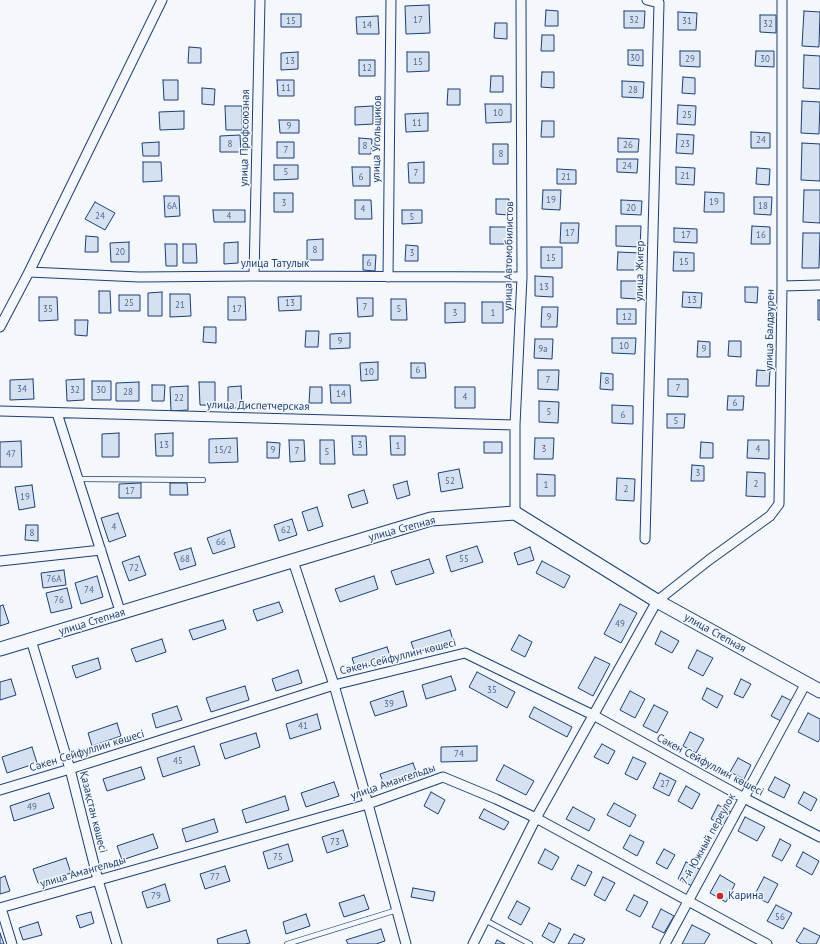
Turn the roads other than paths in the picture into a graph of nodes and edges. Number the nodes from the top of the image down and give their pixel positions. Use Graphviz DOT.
graph roads {
  1 [pos="162,0"];
  2 [pos="260,0"];
  3 [pos="391,0"];
  4 [pos="521,0"];
  5 [pos="647,0"];
  6 [pos="782,1"];
  7 [pos="29,272"];
  8 [pos="254,276"];
  9 [pos="388,277"];
  10 [pos="522,278"];
  11 [pos="820,285"];
  12 [pos="782,286"];
  13 [pos="0,327"];
  14 [pos="0,411"];
  15 [pos="57,413"];
  16 [pos="515,425"];
  17 [pos="78,479"];
  18 [pos="203,480"];
  19 [pos="515,513"];
  20 [pos="645,539"];
  21 [pos="100,550"];
  22 [pos="0,561"];
  23 [pos="293,561"];
  24 [pos="657,601"];
  25 [pos="121,614"];
  26 [pos="31,640"];
  27 [pos="0,649"];
  28 [pos="806,683"];
  29 [pos="334,685"];
  30 [pos="820,691"];
  31 [pos="593,715"];
  32 [pos="70,769"];
  33 [pos="0,790"];
  34 [pos="744,798"];
  35 [pos="368,804"];
  36 [pos="536,818"];
  37 [pos="820,837"];
  38 [pos="98,880"];
  39 [pos="688,901"];
  40 [pos="0,908"];
  41 [pos="397,910"];
  42 [pos="485,920"];
  43 [pos="12,944"];
  44 [pos="117,944"];
  45 [pos="288,944"];
  46 [pos="406,944"];
  47 [pos="473,944"];
  48 [pos="530,944"];
  49 [pos="665,944"];
  50 [pos="767,944"];
  1 -- 7 [label="street"];
  2 -- 8 [label="street, улица Профсоюзная"];
  3 -- 9 [label="street, улица Угольщиков"];
  4 -- 10 [label="street, улица Автомобилистов"];
  5 -- 20 [label="street, улица Жигер"];
  6 -- 12 [label="street, улица Балдаурен"];
  7 -- 8 [label="street, улица Татулык"];
  7 -- 13 [label="street"];
  8 -- 9 [label="street, улица Татулык"];
  9 -- 10 [label="street, улица Татулык"];
  10 -- 16 [label="street, улица Автомобилистов"];
  11 -- 12 [label="street"];
  12 -- 24 [label="street, улица Балдаурен"];
  14 -- 15 [label="street, улица Диспетчерская"];
  15 -- 16 [label="street, улица Диспетчерская"];
  15 -- 17 [label="street"];
  16 -- 19 [label="street, улица Автомобилистов"];
  17 -- 18 [label="lane"];
  17 -- 21 [label="street"];
  19 -- 23 [label="street, улица Степная"];
  19 -- 24 [label="street, улица Степная"];
  21 -- 22 [label="street"];
  21 -- 25 [label="street"];
  23 -- 25 [label="street, улица Степная"];
  23 -- 29 [label="street"];
  24 -- 28 [label="street, улица Степная"];
  24 -- 31 [label="street"];
  25 -- 26 [label="street, улица Степная"];
  26 -- 27 [label="street, улица Степная"];
  26 -- 32 [label="street, Қазақстан көшесі"];
  28 -- 30 [label="street, улица Степная"];
  28 -- 34 [label="street, 7-й Южный переулок"];
  29 -- 31 [label="street, Сәкен Сейфуллин көшесі"];
  29 -- 32 [label="street, Сәкен Сейфуллин көшесі"];
  29 -- 35 [label="street"];
  31 -- 34 [label="street, Сәкен Сейфуллин көшесі"];
  31 -- 36 [label="street"];
  32 -- 33 [label="street, Сәкен Сейфуллин көшесі"];
  32 -- 38 [label="street, Қазақстан көшесі"];
  34 -- 37 [label="street, Сәкен Сейфуллин көшесі"];
  34 -- 39 [label="street, 7-й Южный переулок"];
  35 -- 36 [label="street, улица Амангельды"];
  35 -- 38 [label="street, улица Амангельды"];
  35 -- 41 [label="street"];
  36 -- 39 [label="street, улица Амангельды"];
  36 -- 42 [label="street"];
  38 -- 40 [label="street, улица Амангельды"];
  38 -- 44 [label="street, Қазақстан көшесі"];
  39 -- 49 [label="street, 7-й Южный переулок"];
  39 -- 50 [label="street, улица Амангельды"];
  40 -- 43 [label="street"];
  41 -- 45 [label="lane"];
  41 -- 46 [label="street"];
  42 -- 47 [label="street"];
  42 -- 48 [label="lane"];
}
